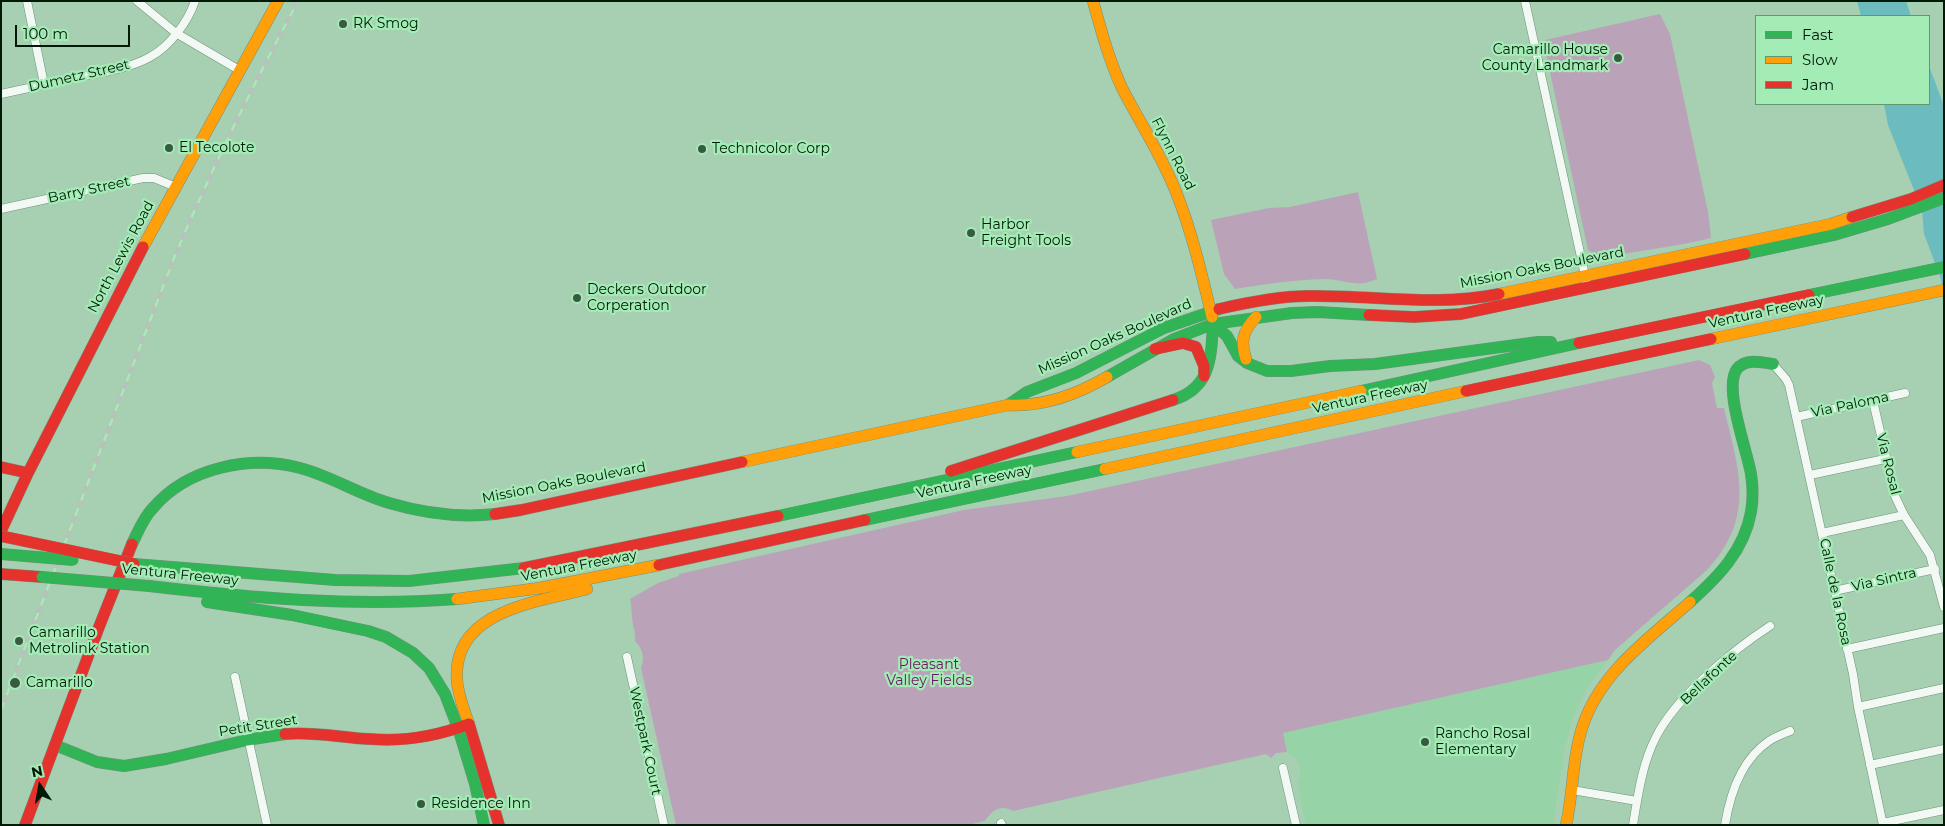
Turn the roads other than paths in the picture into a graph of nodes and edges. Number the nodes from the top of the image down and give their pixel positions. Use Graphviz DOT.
graph roads {
  1 [pos="27,1"];
  2 [pos="137,1"];
  3 [pos="195,1"];
  4 [pos="278,1"];
  5 [pos="1093,1"];
  6 [pos="1525,1"];
  7 [pos="176,33"];
  8 [pos="239,70"];
  9 [pos="44,84"];
  10 [pos="1,94"];
  11 [pos="1944,185"];
  12 [pos="176,187"];
  13 [pos="1944,198"];
  14 [pos="1,209"];
  15 [pos="1886,214"];
  16 [pos="1723,248"];
  17 [pos="1944,267"];
  18 [pos="1652,274"];
  19 [pos="1586,282"];
  20 [pos="1944,290"];
  21 [pos="1211,311"];
  22 [pos="1256,317"];
  23 [pos="1213,324"];
  24 [pos="1580,343"];
  25 [pos="1154,349"];
  26 [pos="1247,363"];
  27 [pos="1773,364"];
  28 [pos="1204,380"];
  29 [pos="1905,393"];
  30 [pos="1872,400"];
  31 [pos="1008,405"];
  32 [pos="1796,417"];
  33 [pos="1885,459"];
  34 [pos="1,467"];
  35 [pos="28,473"];
  36 [pos="1810,475"];
  37 [pos="872,497"];
  38 [pos="1904,515"];
  39 [pos="1,531"];
  40 [pos="1822,534"];
  41 [pos="1,536"];
  42 [pos="1,554"];
  43 [pos="667,563"];
  44 [pos="134,564"];
  45 [pos="1935,569"];
  46 [pos="1,576"];
  47 [pos="168,588"];
  48 [pos="1834,591"];
  49 [pos="1944,607"];
  50 [pos="1770,626"];
  51 [pos="1944,628"];
  52 [pos="1847,649"];
  53 [pos="627,657"];
  54 [pos="235,677"];
  55 [pos="1944,688"];
  56 [pos="1858,707"];
  57 [pos="464,726"];
  58 [pos="1790,731"];
  59 [pos="248,740"];
  60 [pos="55,745"];
  61 [pos="1944,749"];
  62 [pos="1870,765"];
  63 [pos="1283,768"];
  64 [pos="1572,790"];
  65 [pos="1636,801"];
  66 [pos="1944,810"];
  67 [pos="1883,824"];
  68 [pos="24,825"];
  69 [pos="267,825"];
  70 [pos="484,825"];
  71 [pos="499,825"];
  72 [pos="664,825"];
  73 [pos="1296,825"];
  74 [pos="1566,825"];
  75 [pos="1633,825"];
  76 [pos="1725,825"];
  1 -- 9 [label="street"];
  2 -- 7 [label="street"];
  3 -- 7 [label="street, Dumetz Street"];
  4 -- 8 [label="main road, North Lewis Road"];
  5 -- 21 [label="main road, Flynn Road"];
  6 -- 19 [label="street"];
  7 -- 8 [label="street"];
  7 -- 9 [label="street, Dumetz Street"];
  8 -- 12 [label="main road, North Lewis Road"];
  9 -- 10 [label="street, Dumetz Street"];
  11 -- 15 [label="main road, Mission Oaks Boulevard"];
  12 -- 14 [label="street, Barry Street"];
  12 -- 35 [label="main road, North Lewis Road"];
  13 -- 15 [label="main road, Mission Oaks Boulevard"];
  15 -- 16 [label="main road, Mission Oaks Boulevard"];
  15 -- 18 [label="main road, Mission Oaks Boulevard"];
  16 -- 18 [label="main road"];
  16 -- 19 [label="main road, Mission Oaks Boulevard"];
  17 -- 24 [label="main road, Ventura Freeway"];
  18 -- 19 [label="main road, Mission Oaks Boulevard"];
  19 -- 21 [label="main road, Mission Oaks Boulevard"];
  19 -- 22 [label="main road, Mission Oaks Boulevard"];
  20 -- 43 [label="main road, Ventura Freeway"];
  21 -- 23 [label="main road, Flynn Road"];
  21 -- 31 [label="main road, Mission Oaks Boulevard"];
  22 -- 23 [label="main road, Mission Oaks Boulevard"];
  22 -- 26 [label="main road"];
  23 -- 25 [label="main road, Mission Oaks Boulevard"];
  23 -- 26 [label="main road"];
  23 -- 28 [label="main road, Flynn Road"];
  24 -- 26 [label="main road"];
  24 -- 37 [label="main road, Ventura Freeway"];
  25 -- 28 [label="main road"];
  25 -- 31 [label="main road, Mission Oaks Boulevard"];
  27 -- 32 [label="street, Calle de la Rosa"];
  27 -- 64 [label="main road"];
  28 -- 37 [label="main road"];
  29 -- 30 [label="street, Via Paloma"];
  30 -- 32 [label="street, Via Paloma"];
  30 -- 33 [label="street, Via Rosal"];
  31 -- 60 [label="main road, Mission Oaks Boulevard"];
  32 -- 36 [label="street, Calle de la Rosa"];
  33 -- 36 [label="street"];
  33 -- 38 [label="street, Via Rosal"];
  34 -- 35 [label="main road"];
  35 -- 39 [label="main road, North Lewis Road"];
  36 -- 40 [label="street, Calle de la Rosa"];
  37 -- 44 [label="main road, Ventura Freeway"];
  38 -- 40 [label="street"];
  38 -- 45 [label="street, Via Rosal"];
  40 -- 48 [label="street, Calle de la Rosa"];
  41 -- 44 [label="main road, bridge"];
  42 -- 44 [label="main road, Ventura Freeway, bridge"];
  43 -- 47 [label="main road, Ventura Freeway"];
  43 -- 57 [label="main road"];
  45 -- 48 [label="street, Via Sintra"];
  45 -- 49 [label="street, Via Rosal"];
  46 -- 47 [label="main road, Ventura Freeway, bridge"];
  47 -- 57 [label="main road"];
  48 -- 52 [label="street, Calle de la Rosa"];
  50 -- 65 [label="street, Bellafonte"];
  51 -- 52 [label="street"];
  52 -- 56 [label="street, Calle de la Rosa"];
  53 -- 72 [label="street, Westpark Court"];
  54 -- 59 [label="street"];
  55 -- 56 [label="street"];
  56 -- 62 [label="street, Calle de la Rosa"];
  57 -- 59 [label="main road, Petit Street"];
  57 -- 70 [label="main road"];
  57 -- 71 [label="main road"];
  58 -- 76 [label="street"];
  59 -- 60 [label="main road, Petit Street"];
  59 -- 69 [label="street"];
  60 -- 68 [label="main road, Mission Oaks Boulevard"];
  61 -- 62 [label="street"];
  62 -- 67 [label="street, Calle de la Rosa"];
  63 -- 73 [label="street"];
  64 -- 65 [label="street"];
  64 -- 74 [label="main road"];
  65 -- 75 [label="street, Bellafonte"];
  66 -- 67 [label="street"];
}
